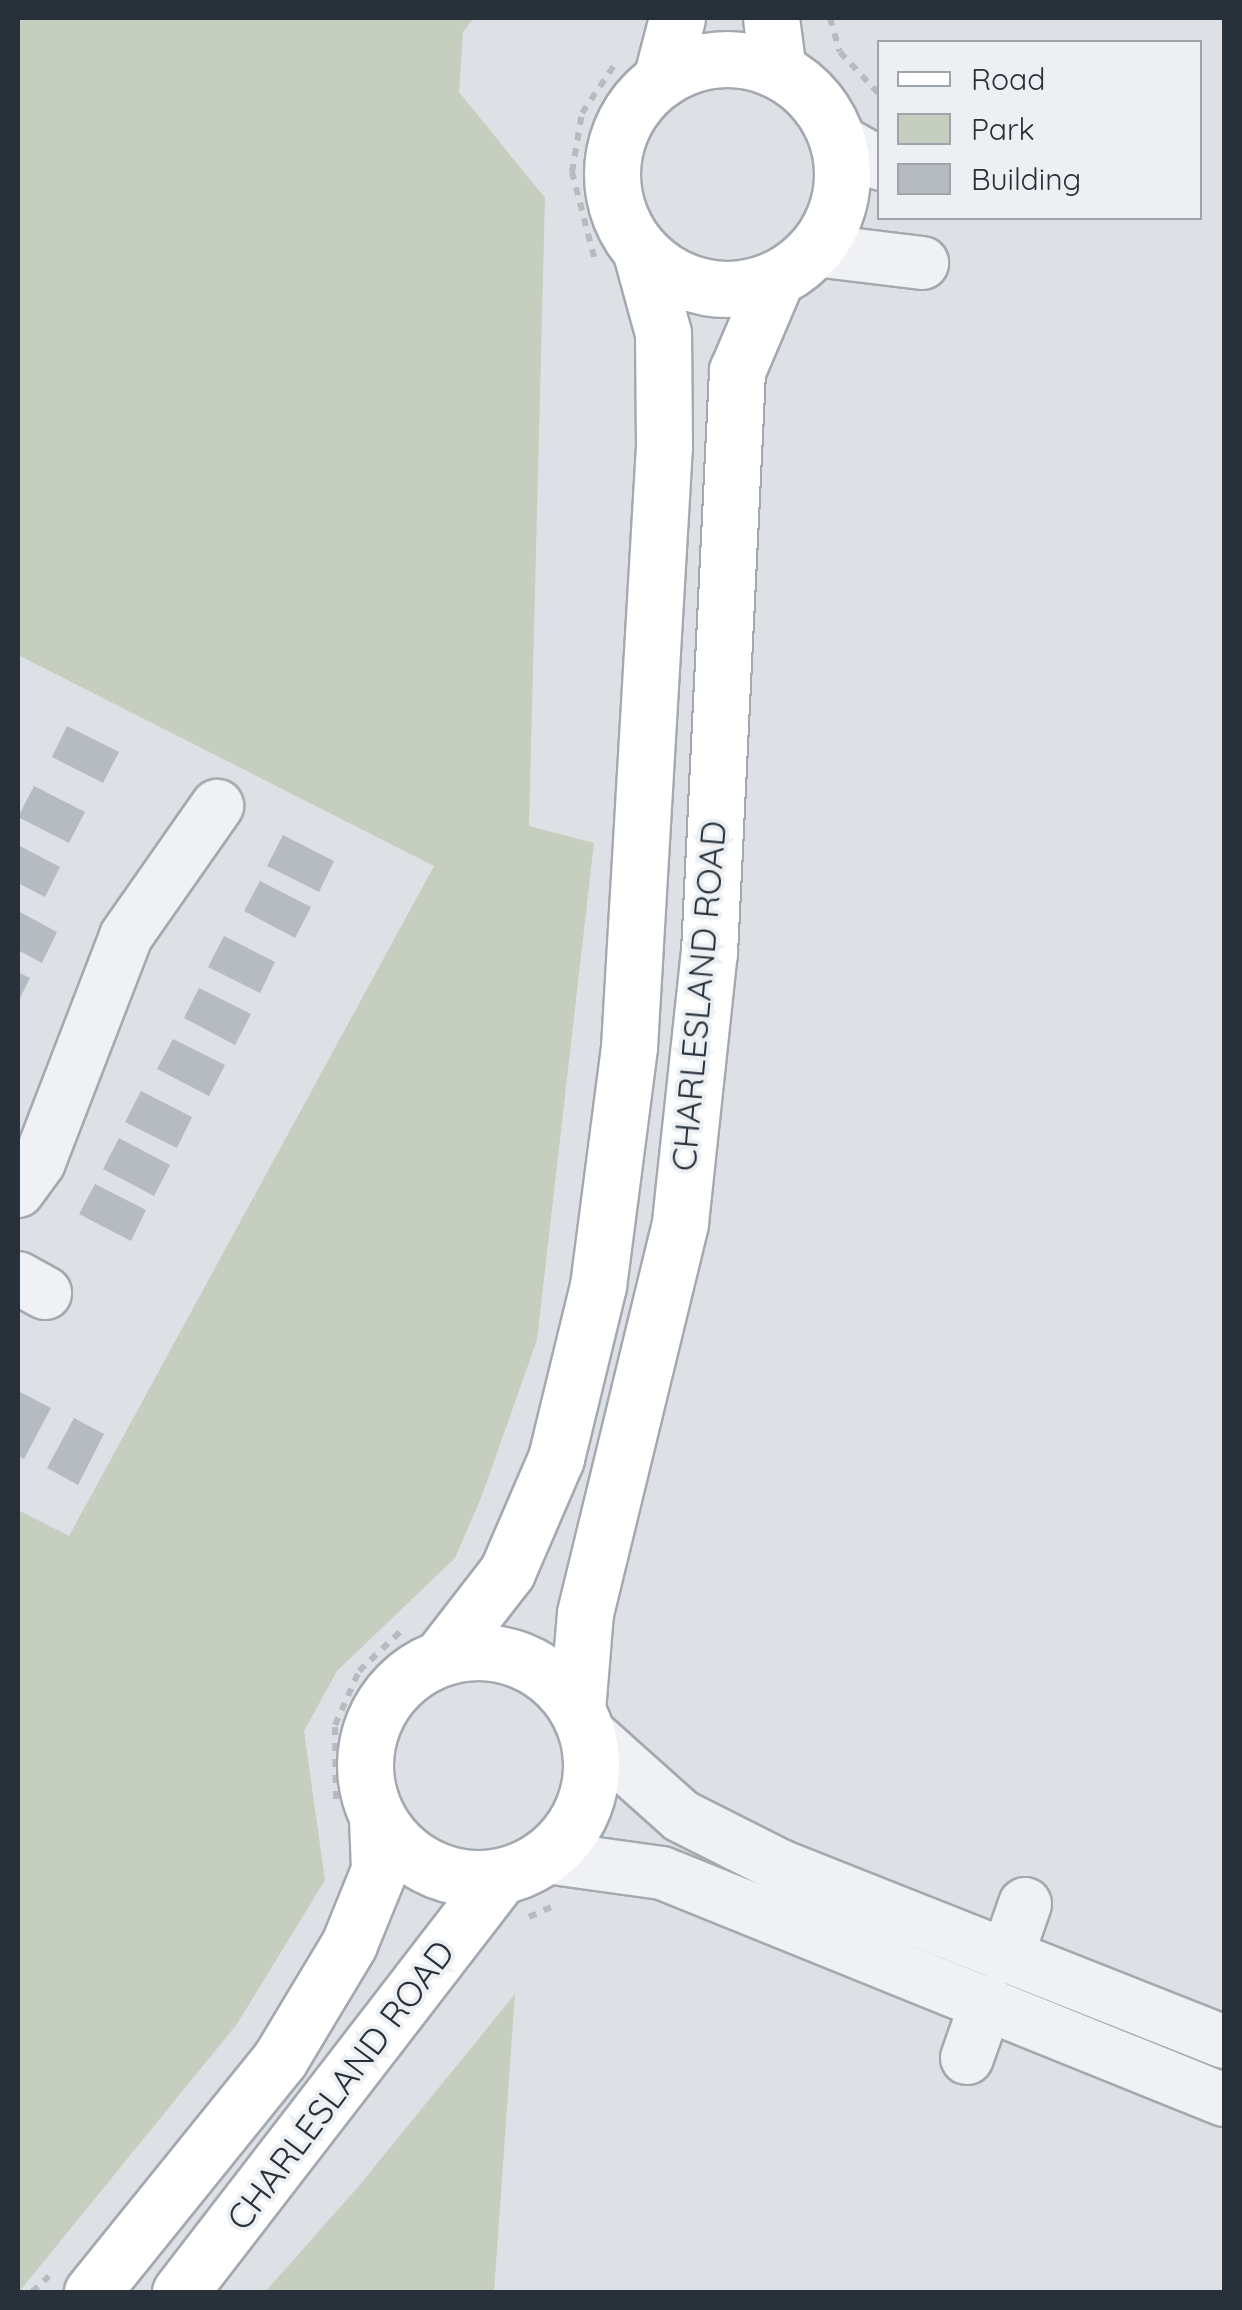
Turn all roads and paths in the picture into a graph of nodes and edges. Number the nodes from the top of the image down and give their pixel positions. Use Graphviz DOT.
graph roads {
  1 [pos="677,18"];
  2 [pos="771,18"];
  3 [pos="830,18"];
  4 [pos="640,68"];
  5 [pos="778,71"];
  6 [pos="877,92"];
  7 [pos="859,152"];
  8 [pos="620,258"];
  9 [pos="922,263"];
  10 [pos="795,264"];
  11 [pos="217,806"];
  12 [pos="18,1191"];
  13 [pos="428,1638"];
  14 [pos="582,1720"];
  15 [pos="359,1819"];
  16 [pos="523,1867"];
  17 [pos="1025,1904"];
  18 [pos="997,1979"];
  19 [pos="1224,2042"];
  20 [pos="967,2058"];
  21 [pos="1224,2100"];
  22 [pos="75,2280"];
  23 [pos="32,2292"];
  24 [pos="180,2292"];
  1 -- 4 [label="main road"];
  2 -- 5 [label="main road"];
  3 -- 6 [label="path"];
  4 -- 5 [label="main road"];
  4 -- 8 [label="main road"];
  4 -- 8 [label="path"];
  5 -- 7 [label="main road"];
  7 -- 10 [label="main road"];
  8 -- 10 [label="main road"];
  8 -- 13 [label="main road, CHARLESLAND ROAD"];
  9 -- 10 [label="street"];
  10 -- 14 [label="main road, CHARLESLAND ROAD"];
  11 -- 12 [label="street"];
  13 -- 14 [label="main road"];
  13 -- 15 [label="main road"];
  13 -- 15 [label="path"];
  14 -- 16 [label="main road"];
  14 -- 18 [label="street"];
  15 -- 16 [label="main road"];
  15 -- 22 [label="main road, CHARLESLAND ROAD"];
  16 -- 18 [label="street"];
  16 -- 24 [label="main road, CHARLESLAND ROAD"];
  17 -- 18 [label="street"];
  18 -- 19 [label="street"];
  18 -- 20 [label="street"];
  18 -- 21 [label="street"];
  22 -- 23 [label="path"];
}
